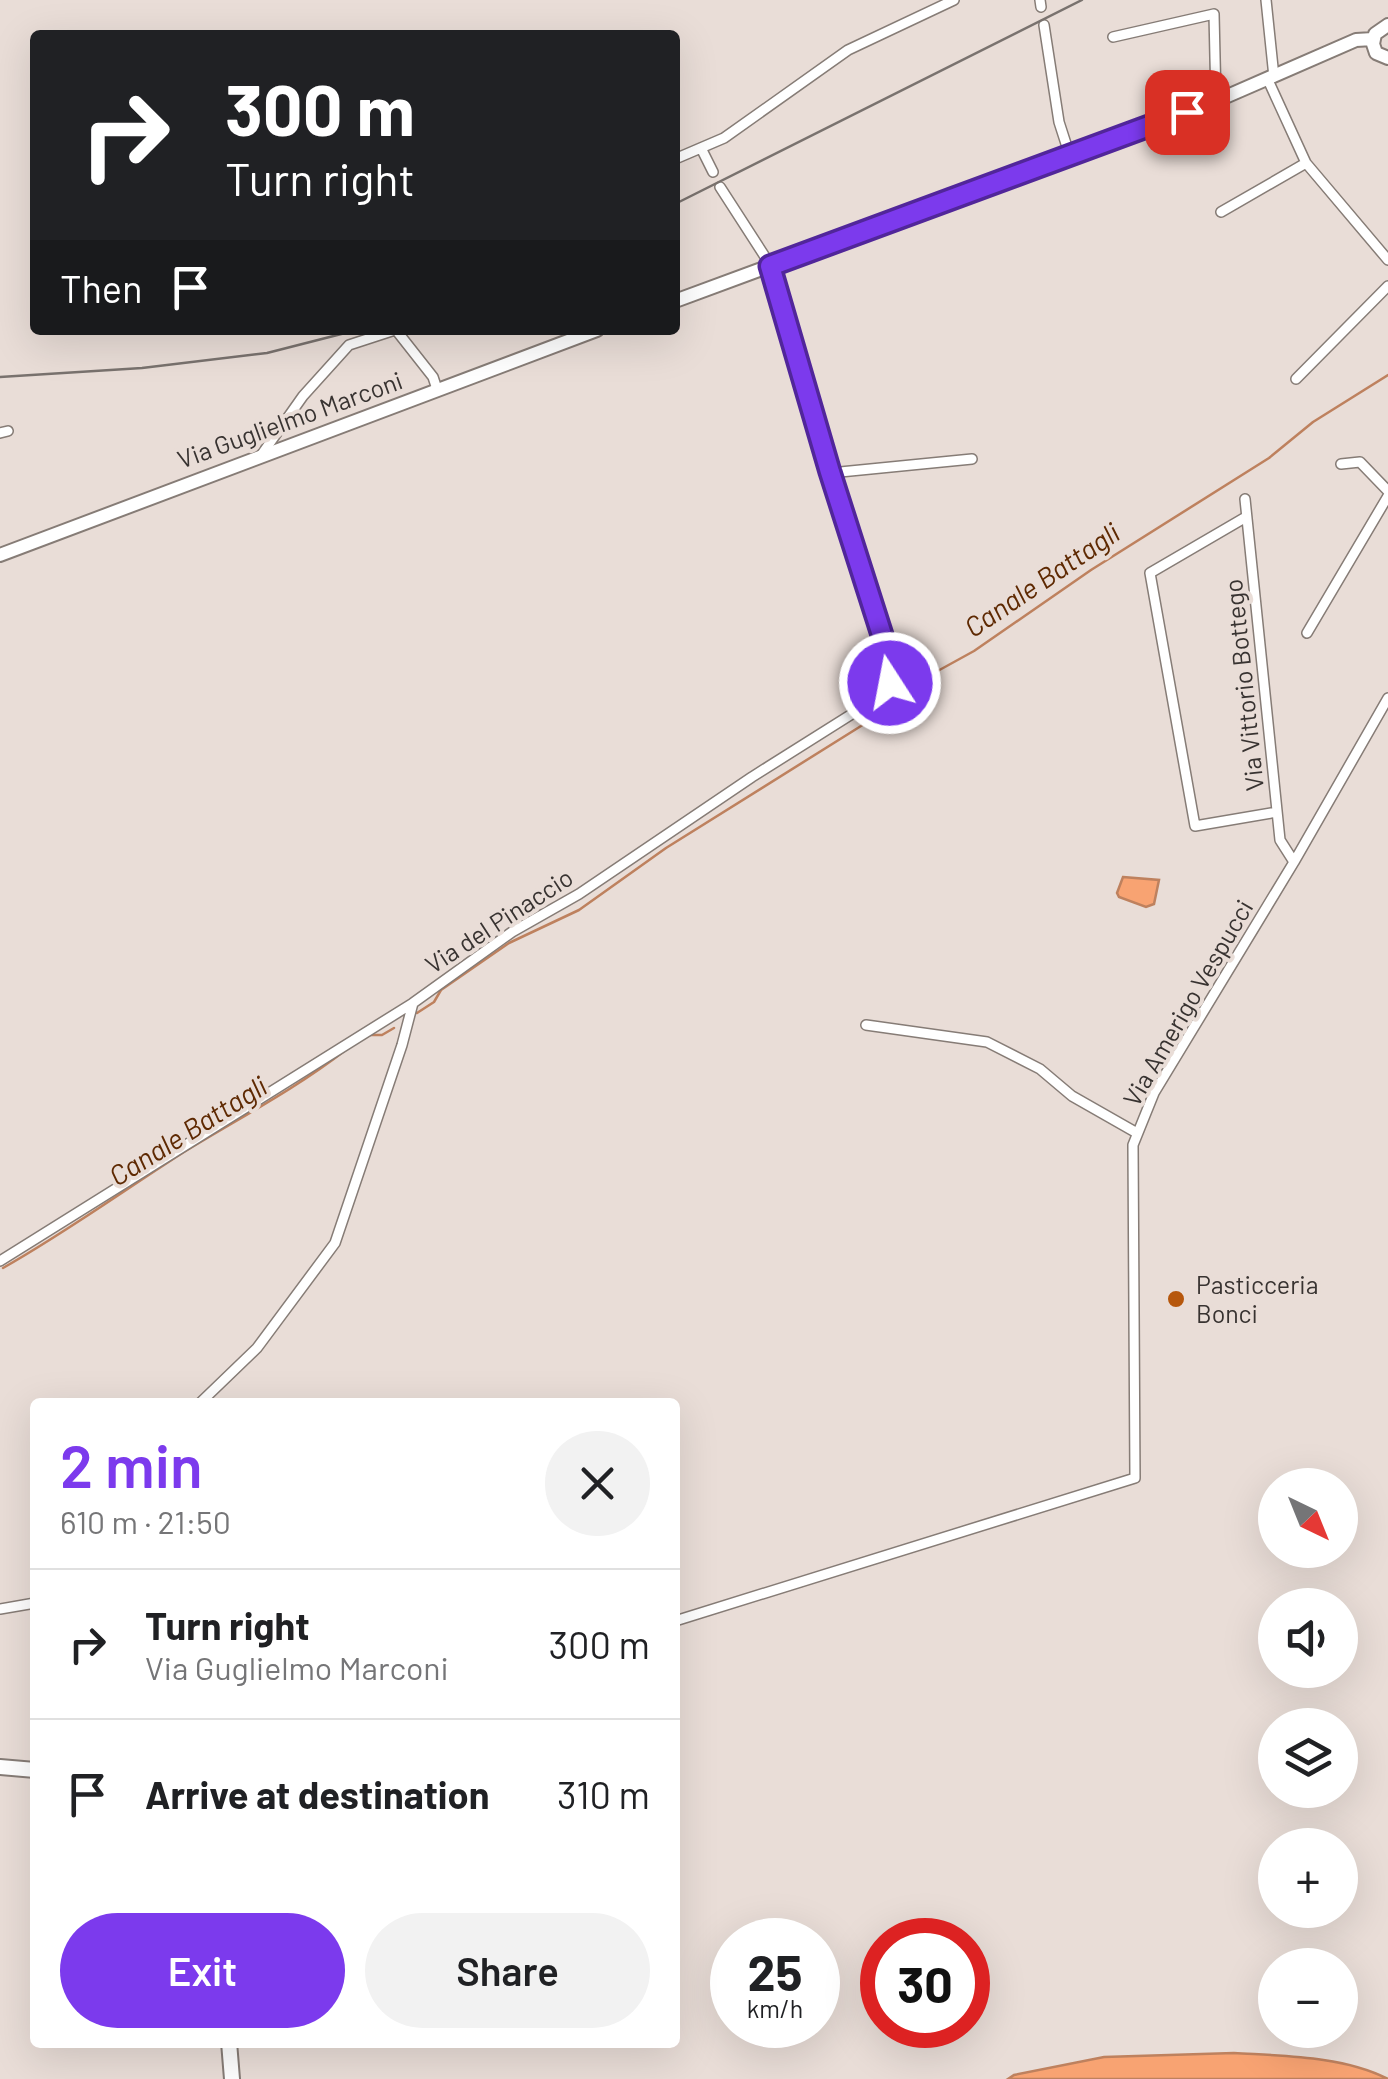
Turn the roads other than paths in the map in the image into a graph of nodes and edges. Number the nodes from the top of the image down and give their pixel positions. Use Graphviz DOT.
graph roads {
  1 [pos="953,0"];
  2 [pos="1266,0"];
  3 [pos="1044,25"];
  4 [pos="1388,26"];
  5 [pos="1113,37"];
  6 [pos="1373,39"];
  7 [pos="1388,58"];
  8 [pos="1271,79"];
  9 [pos="1216,100"];
  10 [pos="701,148"];
  11 [pos="1069,153"];
  12 [pos="680,157"];
  13 [pos="1306,163"];
  14 [pos="713,172"];
  15 [pos="720,187"];
  16 [pos="1221,212"];
  17 [pos="1388,260"];
  18 [pos="770,266"];
  19 [pos="1388,286"];
  20 [pos="680,299"];
  21 [pos="380,335"];
  22 [pos="400,335"];
  23 [pos="584,335"];
  24 [pos="1296,379"];
  25 [pos="437,389"];
  26 [pos="262,454"];
  27 [pos="972,459"];
  28 [pos="1341,464"];
  29 [pos="830,472"];
  30 [pos="1388,494"];
  31 [pos="1244,499"];
  32 [pos="1246,517"];
  33 [pos="0,554"];
  34 [pos="1307,632"];
  35 [pos="1388,698"];
  36 [pos="1277,812"];
  37 [pos="1294,862"];
  38 [pos="412,1003"];
  39 [pos="866,1024"];
  40 [pos="1137,1132"];
  41 [pos="0,1261"];
  42 [pos="206,1398"];
  43 [pos="30,1604"];
  44 [pos="0,1608"];
  45 [pos="680,1619"];
  46 [pos="0,1768"];
  47 [pos="30,1770"];
  48 [pos="229,2048"];
  49 [pos="232,2079"];
  1 -- 10 [label="street"];
  2 -- 8 [label="street"];
  3 -- 11 [label="street"];
  4 -- 6 [label="street"];
  5 -- 9 [label="street"];
  6 -- 7 [label="street"];
  6 -- 8 [label="street"];
  8 -- 9 [label="street"];
  8 -- 13 [label="street"];
  9 -- 11 [label="street"];
  10 -- 12 [label="street"];
  10 -- 14 [label="street"];
  11 -- 18 [label="street"];
  13 -- 16 [label="street"];
  13 -- 17 [label="street"];
  15 -- 18 [label="street"];
  18 -- 20 [label="street"];
  18 -- 29 [label="street"];
  19 -- 24 [label="street"];
  21 -- 26 [label="street"];
  22 -- 25 [label="street"];
  23 -- 25 [label="street, Via Guglielmo Marconi"];
  25 -- 26 [label="street, Via Guglielmo Marconi"];
  26 -- 33 [label="street, Via Guglielmo Marconi"];
  27 -- 29 [label="street"];
  28 -- 30 [label="street"];
  29 -- 38 [label="street, Via del Pinaccio"];
  30 -- 34 [label="street"];
  31 -- 32 [label="street, Via Vittorio Bottego"];
  32 -- 36 [label="street, Via Vittorio Bottego"];
  32 -- 36 [label="street"];
  35 -- 37 [label="street, Via Amerigo Vespucci"];
  36 -- 37 [label="street, Via Vittorio Bottego"];
  37 -- 40 [label="street, Via Amerigo Vespucci"];
  38 -- 41 [label="street"];
  38 -- 42 [label="street, Via del Pinaccio"];
  39 -- 40 [label="street"];
  40 -- 45 [label="street, Via Amerigo Vespucci"];
  43 -- 44 [label="street"];
  46 -- 47 [label="main road"];
  48 -- 49 [label="main road"];
}
